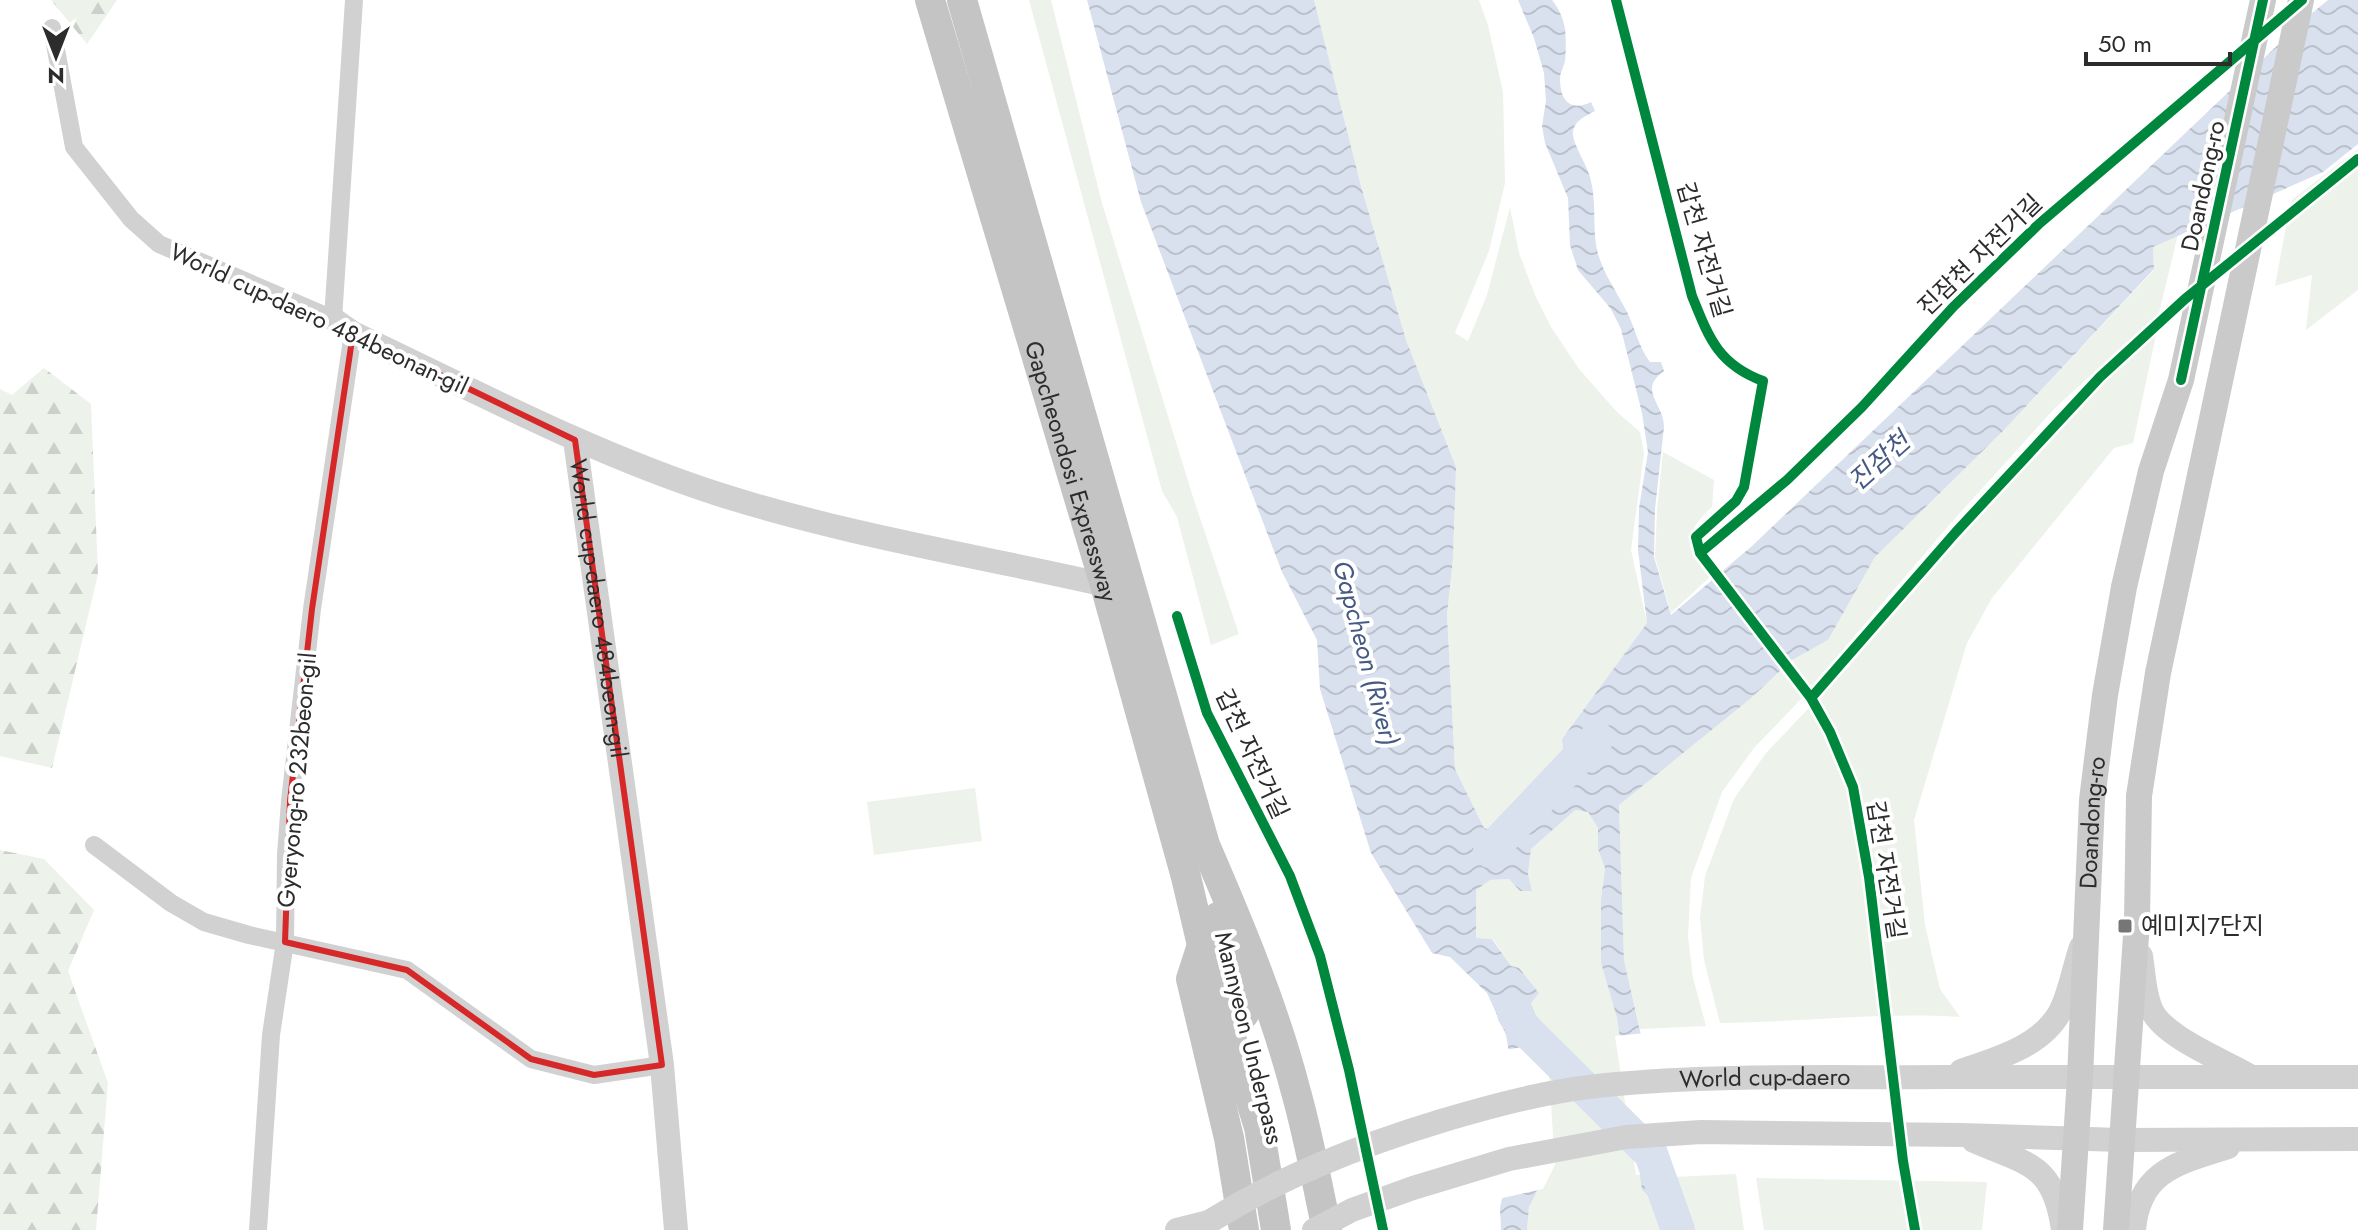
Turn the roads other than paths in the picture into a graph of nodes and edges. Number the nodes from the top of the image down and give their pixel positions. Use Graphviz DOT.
graph roads {
  1 [pos="354,0"];
  2 [pos="930,0"];
  3 [pos="962,0"];
  4 [pos="2263,0"];
  5 [pos="2301,0"];
  6 [pos="52,28"];
  7 [pos="343,326"];
  8 [pos="575,440"];
  9 [pos="1119,588"];
  10 [pos="94,845"];
  11 [pos="1205,845"];
  12 [pos="2137,921"];
  13 [pos="2087,929"];
  14 [pos="285,942"];
  15 [pos="1202,945"];
  16 [pos="662,1065"];
  17 [pos="1945,1077"];
  18 [pos="2128,1077"];
  19 [pos="2252,1077"];
  20 [pos="2358,1077"];
  21 [pos="2080,1078"];
  22 [pos="1961,1135"];
  23 [pos="2251,1139"];
  24 [pos="2358,1139"];
  25 [pos="2077,1140"];
  26 [pos="2121,1140"];
  27 [pos="1206,1226"];
  28 [pos="258,1230"];
  29 [pos="676,1230"];
  30 [pos="1177,1230"];
  31 [pos="1244,1230"];
  32 [pos="1276,1230"];
  33 [pos="1295,1230"];
  34 [pos="1314,1230"];
  35 [pos="1327,1230"];
  36 [pos="2063,1230"];
  37 [pos="2070,1230"];
  38 [pos="2116,1230"];
  39 [pos="2134,1230"];
  1 -- 7 [label="street, Gyeryong-ro 232beon-gil"];
  2 -- 9 [label="main road, Gapcheondosi Expressway"];
  3 -- 9 [label="main road, Gapcheondosi Expressway"];
  4 -- 13 [label="main road, Doandong-ro"];
  5 -- 12 [label="main road, Doandong-ro"];
  6 -- 7 [label="street, World cup-daero 484beonan-gil"];
  7 -- 8 [label="street, World cup-daero 484beonan-gil"];
  7 -- 14 [label="street, Gyeryong-ro 232beon-gil"];
  8 -- 9 [label="street, World cup-daero 484beon-gil"];
  8 -- 16 [label="street, World cup-daero 484beon-gil"];
  9 -- 11 [label="main road, Gapcheondosi Expressway"];
  9 -- 15 [label="main road, Gapcheondosi Expressway"];
  10 -- 14 [label="street"];
  11 -- 33 [label="main road, Mannyeon Underpass"];
  11 -- 35 [label="main road"];
  12 -- 18 [label="main road, Doandong-ro"];
  12 -- 19 [label="street"];
  13 -- 17 [label="street"];
  13 -- 21 [label="main road, Doandong-ro"];
  14 -- 16 [label="street"];
  14 -- 28 [label="street, Gyeryong-ro 232beon-gil"];
  15 -- 31 [label="main road"];
  15 -- 32 [label="main road, Mannyeon Underpass"];
  16 -- 29 [label="street, World cup-daero 484beon-gil"];
  17 -- 21 [label="street, World cup-daero"];
  17 -- 27 [label="street, World cup-daero, bridge"];
  18 -- 19 [label="street, World cup-daero"];
  18 -- 21 [label="street, World cup-daero"];
  18 -- 26 [label="main road, Doandong-ro"];
  19 -- 20 [label="street, World cup-daero"];
  21 -- 25 [label="main road, Doandong-ro"];
  22 -- 25 [label="street"];
  22 -- 34 [label="street, bridge"];
  22 -- 36 [label="street"];
  23 -- 24 [label="street"];
  23 -- 26 [label="street"];
  23 -- 39 [label="street"];
  25 -- 26 [label="street"];
  25 -- 37 [label="main road, Doandong-ro"];
  26 -- 38 [label="main road, Doandong-ro"];
  27 -- 30 [label="street, World cup-daero"];
}
